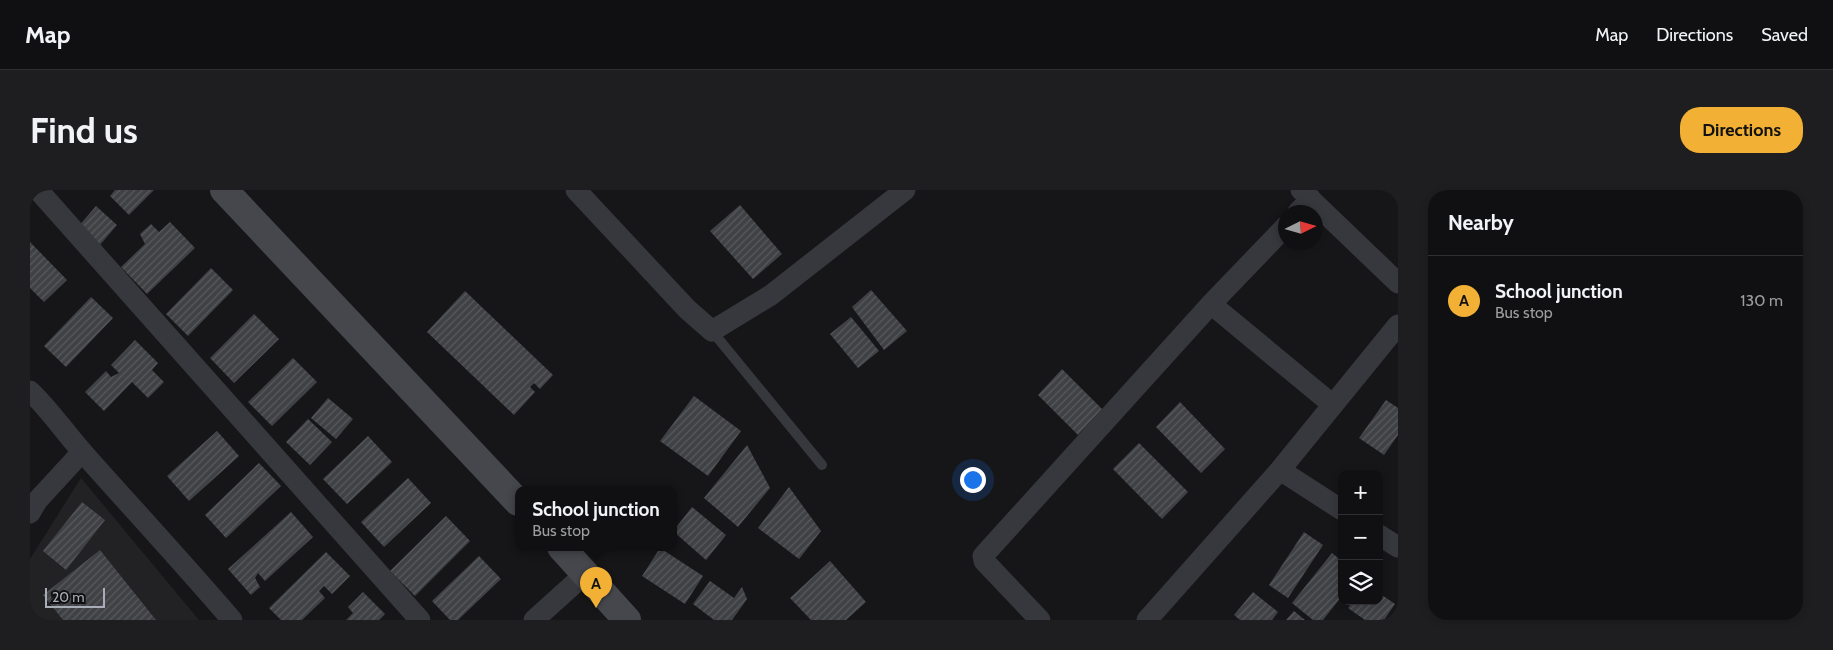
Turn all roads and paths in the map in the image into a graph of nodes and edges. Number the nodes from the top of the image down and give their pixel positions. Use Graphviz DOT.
graph roads {
  1 [pos="38,190"];
  2 [pos="224,190"];
  3 [pos="576,190"];
  4 [pos="905,190"];
  5 [pos="1304,200"];
  6 [pos="1278,234"];
  7 [pos="1398,283"];
  8 [pos="1211,304"];
  9 [pos="1398,325"];
  10 [pos="712,331"];
  11 [pos="30,391"];
  12 [pos="1333,405"];
  13 [pos="82,452"];
  14 [pos="822,465"];
  15 [pos="1280,470"];
  16 [pos="515,499"];
  17 [pos="1338,507"];
  18 [pos="30,513"];
  19 [pos="1383,538"];
  20 [pos="1398,547"];
  21 [pos="565,551"];
  22 [pos="586,573"];
  23 [pos="232,620"];
  24 [pos="420,620"];
  25 [pos="534,620"];
  26 [pos="627,620"];
  27 [pos="1040,620"];
  28 [pos="1147,620"];
  1 -- 24 [label="street"];
  2 -- 16 [label="street"];
  3 -- 10 [label="street"];
  4 -- 10 [label="street"];
  5 -- 7 [label="street"];
  6 -- 8 [label="street"];
  8 -- 12 [label="street"];
  8 -- 27 [label="street"];
  9 -- 12 [label="street"];
  10 -- 14 [label="lane"];
  11 -- 13 [label="street"];
  12 -- 15 [label="street"];
  13 -- 18 [label="street"];
  13 -- 23 [label="street"];
  15 -- 17 [label="street"];
  15 -- 28 [label="street"];
  19 -- 20 [label="street"];
  21 -- 22 [label="street"];
  22 -- 25 [label="street"];
  22 -- 26 [label="street"];
}
